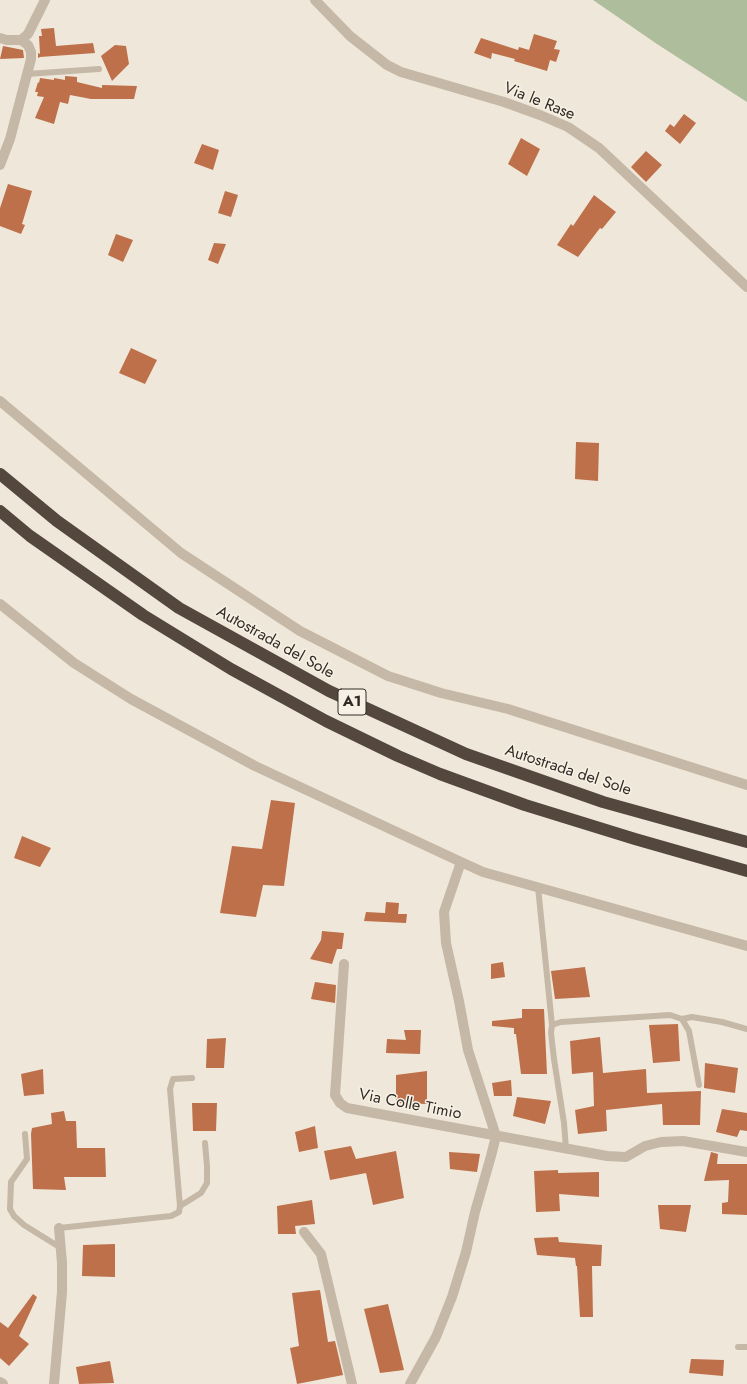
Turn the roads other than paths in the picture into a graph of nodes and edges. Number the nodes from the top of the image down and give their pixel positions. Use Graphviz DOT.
graph roads {
  1 [pos="45,0"];
  2 [pos="315,0"];
  3 [pos="0,38"];
  4 [pos="21,40"];
  5 [pos="99,69"];
  6 [pos="27,74"];
  7 [pos="0,165"];
  8 [pos="747,287"];
  9 [pos="0,402"];
  10 [pos="0,474"];
  11 [pos="0,511"];
  12 [pos="0,604"];
  13 [pos="747,785"];
  14 [pos="747,842"];
  15 [pos="461,862"];
  16 [pos="747,871"];
  17 [pos="538,888"];
  18 [pos="747,946"];
  19 [pos="344,964"];
  20 [pos="682,1019"];
  21 [pos="552,1025"];
  22 [pos="747,1029"];
  23 [pos="192,1078"];
  24 [pos="699,1085"];
  25 [pos="25,1134"];
  26 [pos="496,1136"];
  27 [pos="205,1143"];
  28 [pos="566,1149"];
  29 [pos="747,1152"];
  30 [pos="180,1206"];
  31 [pos="59,1228"];
  32 [pos="304,1232"];
  33 [pos="61,1248"];
  34 [pos="738,1347"];
  35 [pos="747,1347"];
  36 [pos="0,1382"];
  37 [pos="3,1384"];
  38 [pos="54,1384"];
  39 [pos="352,1384"];
  40 [pos="410,1384"];
  1 -- 4 [label="street"];
  2 -- 8 [label="street, Via le Rase"];
  3 -- 4 [label="street"];
  4 -- 6 [label="street"];
  5 -- 6 [label="lane"];
  6 -- 7 [label="street"];
  9 -- 13 [label="street"];
  10 -- 14 [label="highway, Autostrada del Sole / A1"];
  11 -- 16 [label="highway, A1"];
  12 -- 15 [label="street"];
  15 -- 17 [label="street"];
  15 -- 26 [label="street, Via Colle Timio"];
  17 -- 18 [label="street"];
  17 -- 21 [label="lane"];
  19 -- 26 [label="street, Via Colle Timio"];
  20 -- 21 [label="lane"];
  20 -- 22 [label="lane"];
  20 -- 24 [label="lane"];
  21 -- 28 [label="lane"];
  23 -- 30 [label="lane"];
  25 -- 33 [label="lane"];
  26 -- 28 [label="street, Via Colle Timio"];
  26 -- 40 [label="street, Via Colle Timio"];
  27 -- 30 [label="lane"];
  28 -- 29 [label="street, Via Colle Timio"];
  30 -- 31 [label="lane"];
  31 -- 33 [label="street"];
  32 -- 39 [label="street"];
  33 -- 38 [label="street"];
  34 -- 35 [label="lane"];
  36 -- 37 [label="street"];
}
